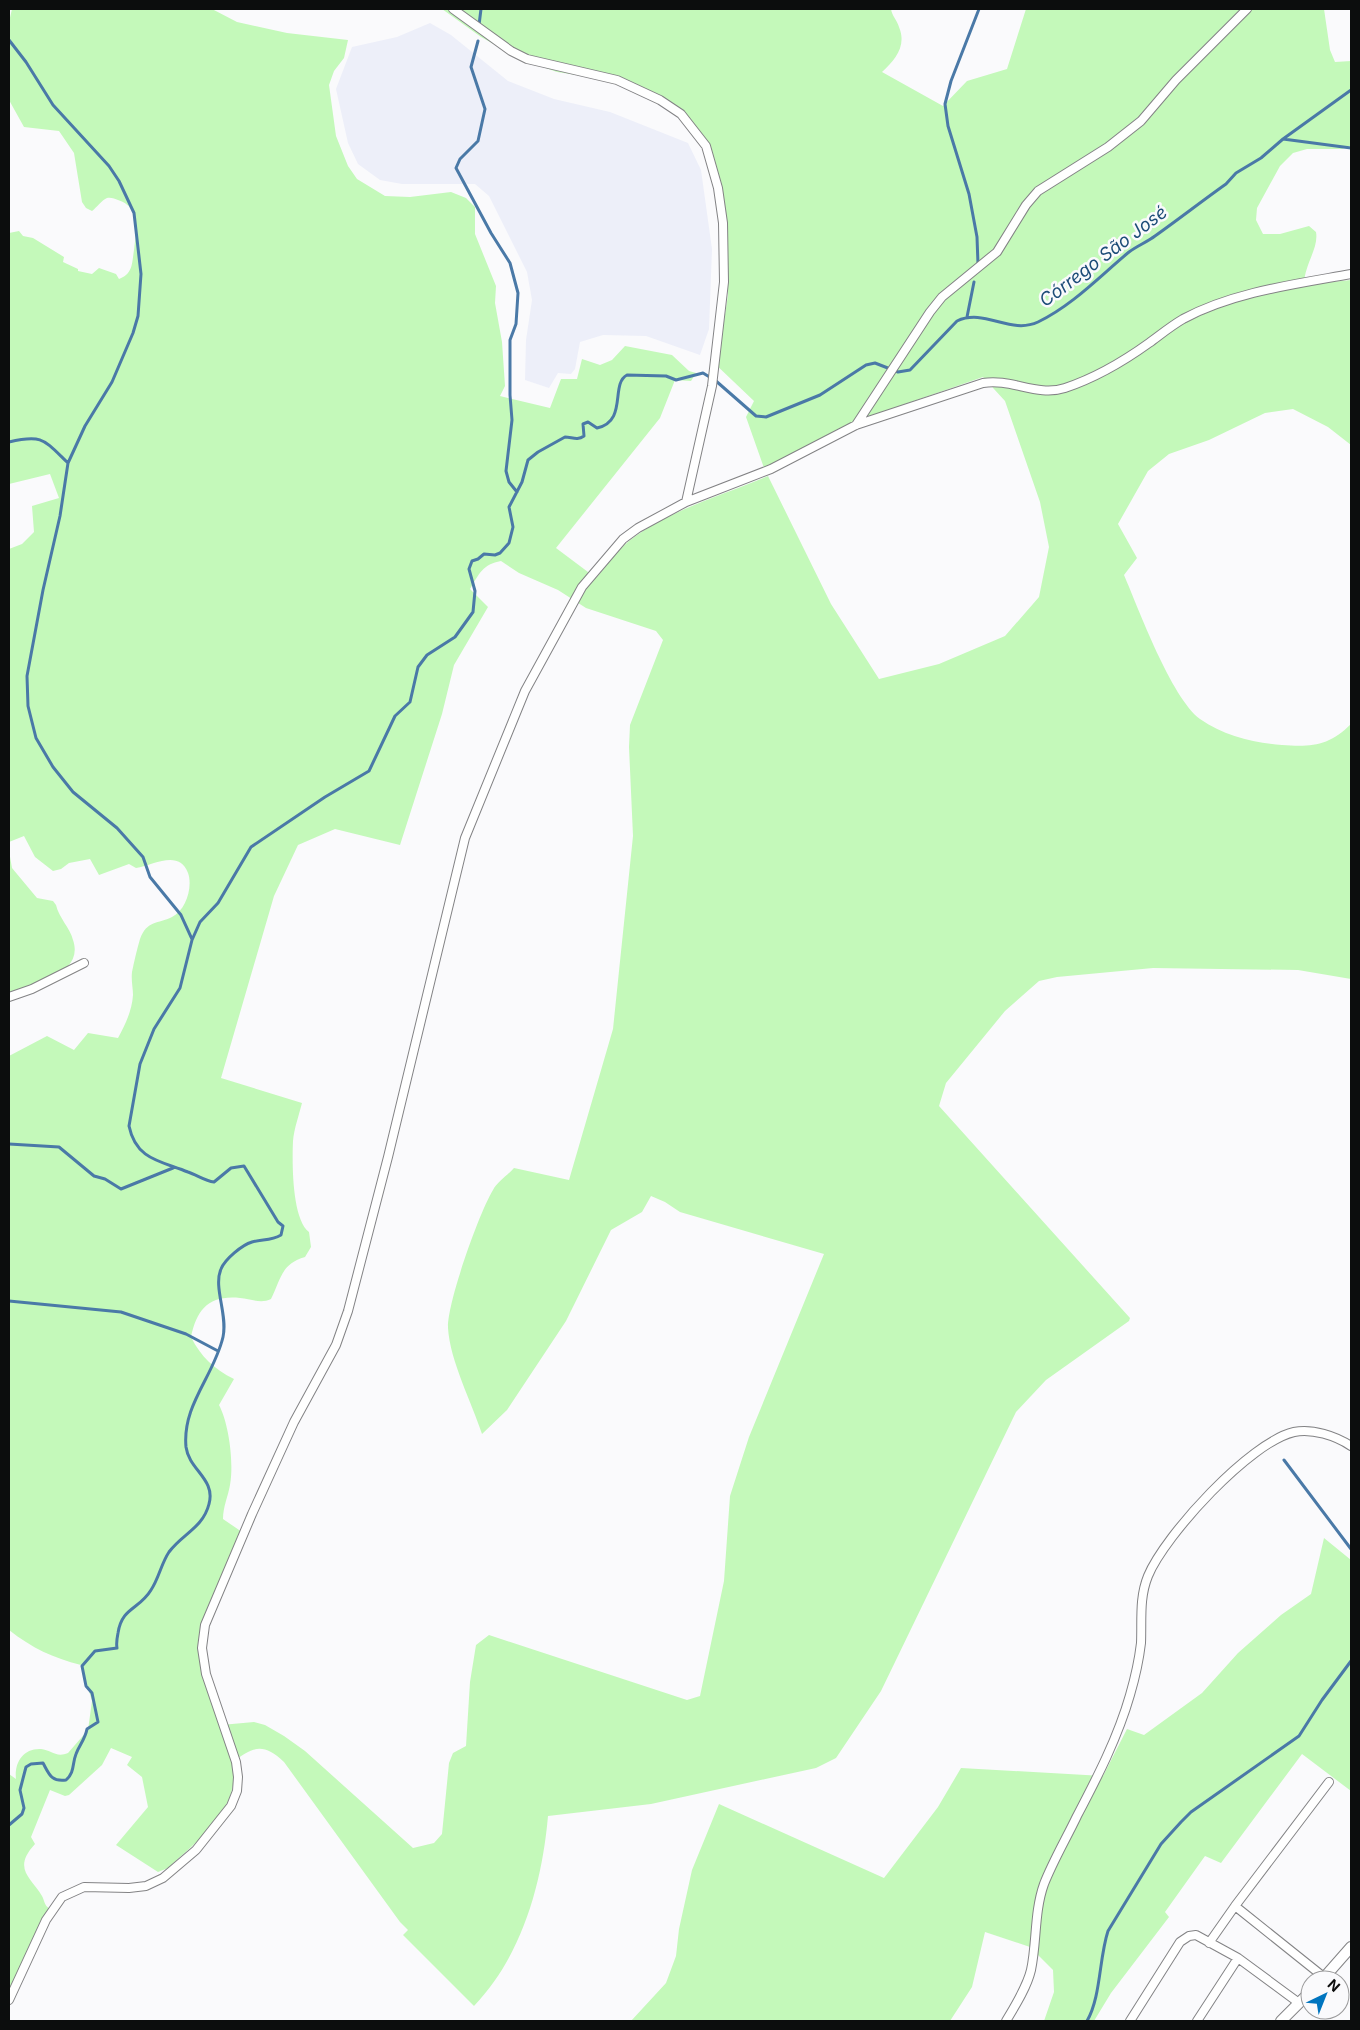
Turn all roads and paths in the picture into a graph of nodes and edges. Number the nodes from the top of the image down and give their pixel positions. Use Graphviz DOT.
graph roads {
  1 [pos="453,9"];
  2 [pos="1247,9"];
  3 [pos="1351,274"];
  4 [pos="856,425"];
  5 [pos="686,502"];
  6 [pos="84,963"];
  7 [pos="9,997"];
  8 [pos="1351,1446"];
  9 [pos="1329,1782"];
  10 [pos="1234,1906"];
  11 [pos="1209,1943"];
  12 [pos="1351,1947"];
  13 [pos="1238,1958"];
  14 [pos="1313,1970"];
  15 [pos="1332,1970"];
  16 [pos="9,2000"];
  17 [pos="1300,2003"];
  18 [pos="1134,2020"];
  19 [pos="1006,2021"];
  20 [pos="1197,2021"];
  21 [pos="1282,2021"];
  1 -- 5 [label="street"];
  2 -- 4 [label="street"];
  3 -- 4 [label="street"];
  4 -- 5 [label="street"];
  5 -- 16 [label="street"];
  6 -- 7 [label="street"];
  8 -- 19 [label="street"];
  9 -- 10 [label="street"];
  10 -- 11 [label="street"];
  10 -- 14 [label="street"];
  11 -- 13 [label="street"];
  11 -- 18 [label="street"];
  12 -- 15 [label="street"];
  13 -- 17 [label="street"];
  13 -- 20 [label="street"];
  17 -- 21 [label="street"];
}
